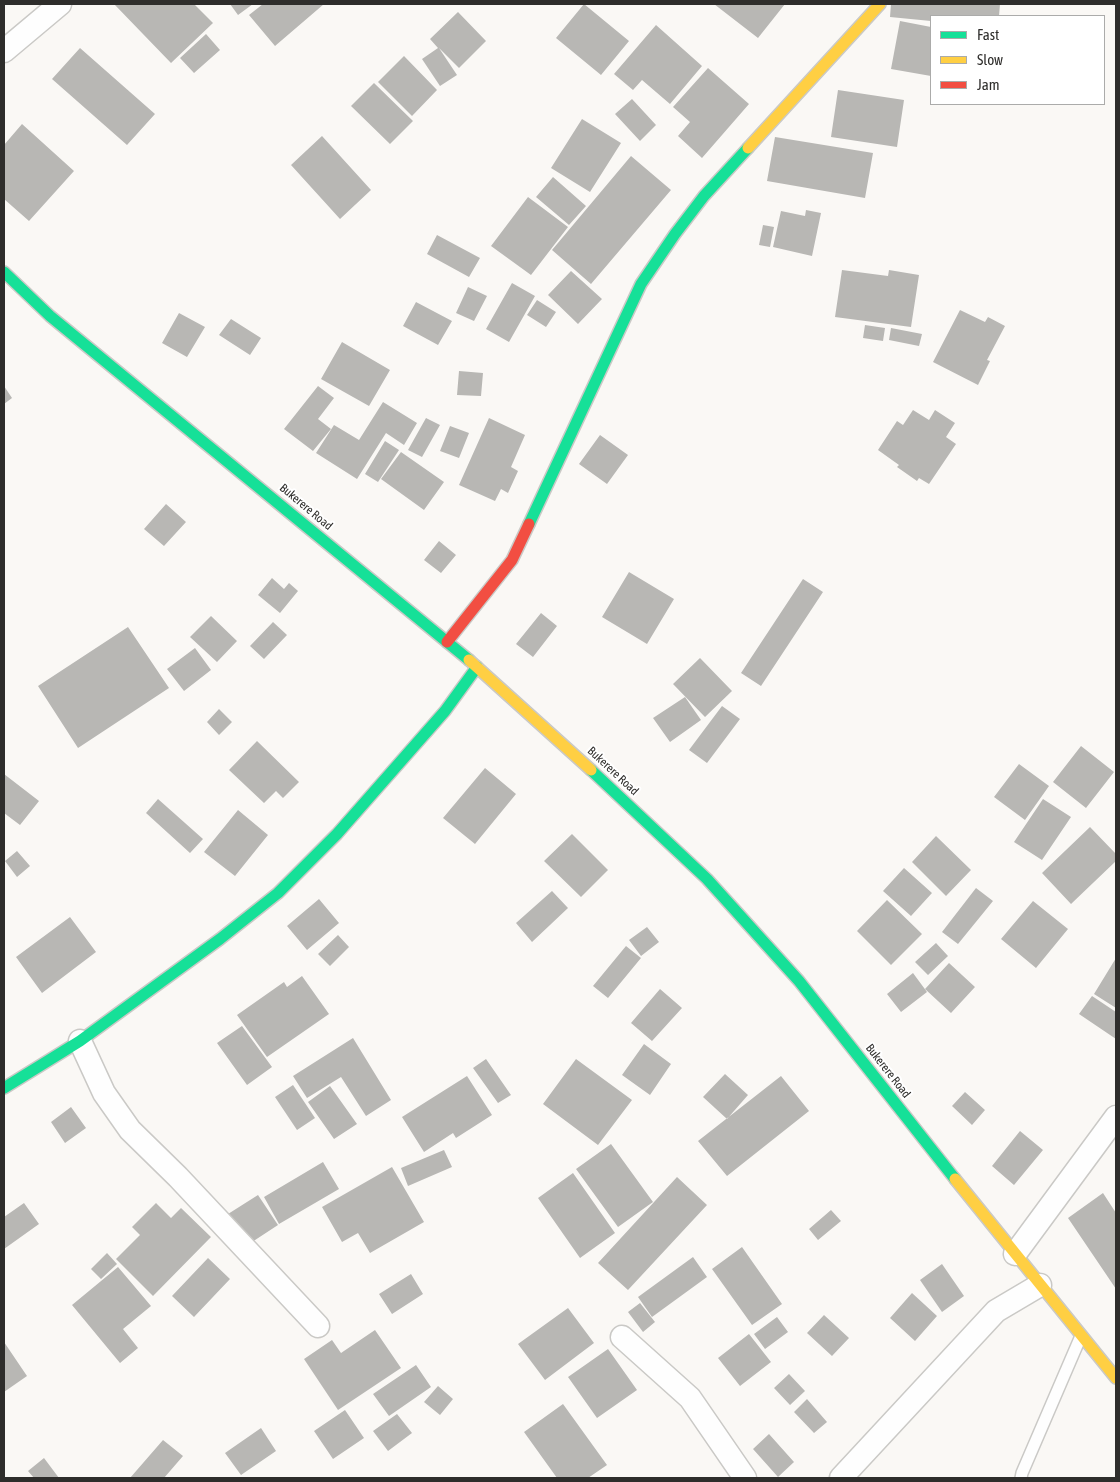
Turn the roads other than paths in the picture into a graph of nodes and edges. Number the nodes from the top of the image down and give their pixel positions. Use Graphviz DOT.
graph roads {
  1 [pos="60,4"];
  2 [pos="880,4"];
  3 [pos="4,51"];
  4 [pos="4,272"];
  5 [pos="447,642"];
  6 [pos="477,666"];
  7 [pos="80,1041"];
  8 [pos="4,1088"];
  9 [pos="1116,1117"];
  10 [pos="1016,1254"];
  11 [pos="1040,1285"];
  12 [pos="318,1326"];
  13 [pos="1081,1336"];
  14 [pos="622,1338"];
  15 [pos="1116,1378"];
  16 [pos="745,1478"];
  17 [pos="841,1478"];
  18 [pos="1022,1478"];
  1 -- 3 [label="street"];
  2 -- 5 [label="main road"];
  4 -- 5 [label="main road, Bukerere Road"];
  5 -- 6 [label="main road, Bukerere Road"];
  6 -- 7 [label="main road"];
  6 -- 10 [label="main road, Bukerere Road"];
  7 -- 8 [label="main road"];
  7 -- 12 [label="street"];
  9 -- 10 [label="street"];
  10 -- 11 [label="main road, Bukerere Road"];
  11 -- 13 [label="main road, Bukerere Road"];
  11 -- 17 [label="street"];
  13 -- 15 [label="main road, Bukerere Road"];
  13 -- 18 [label="lane"];
  14 -- 16 [label="street"];
}
